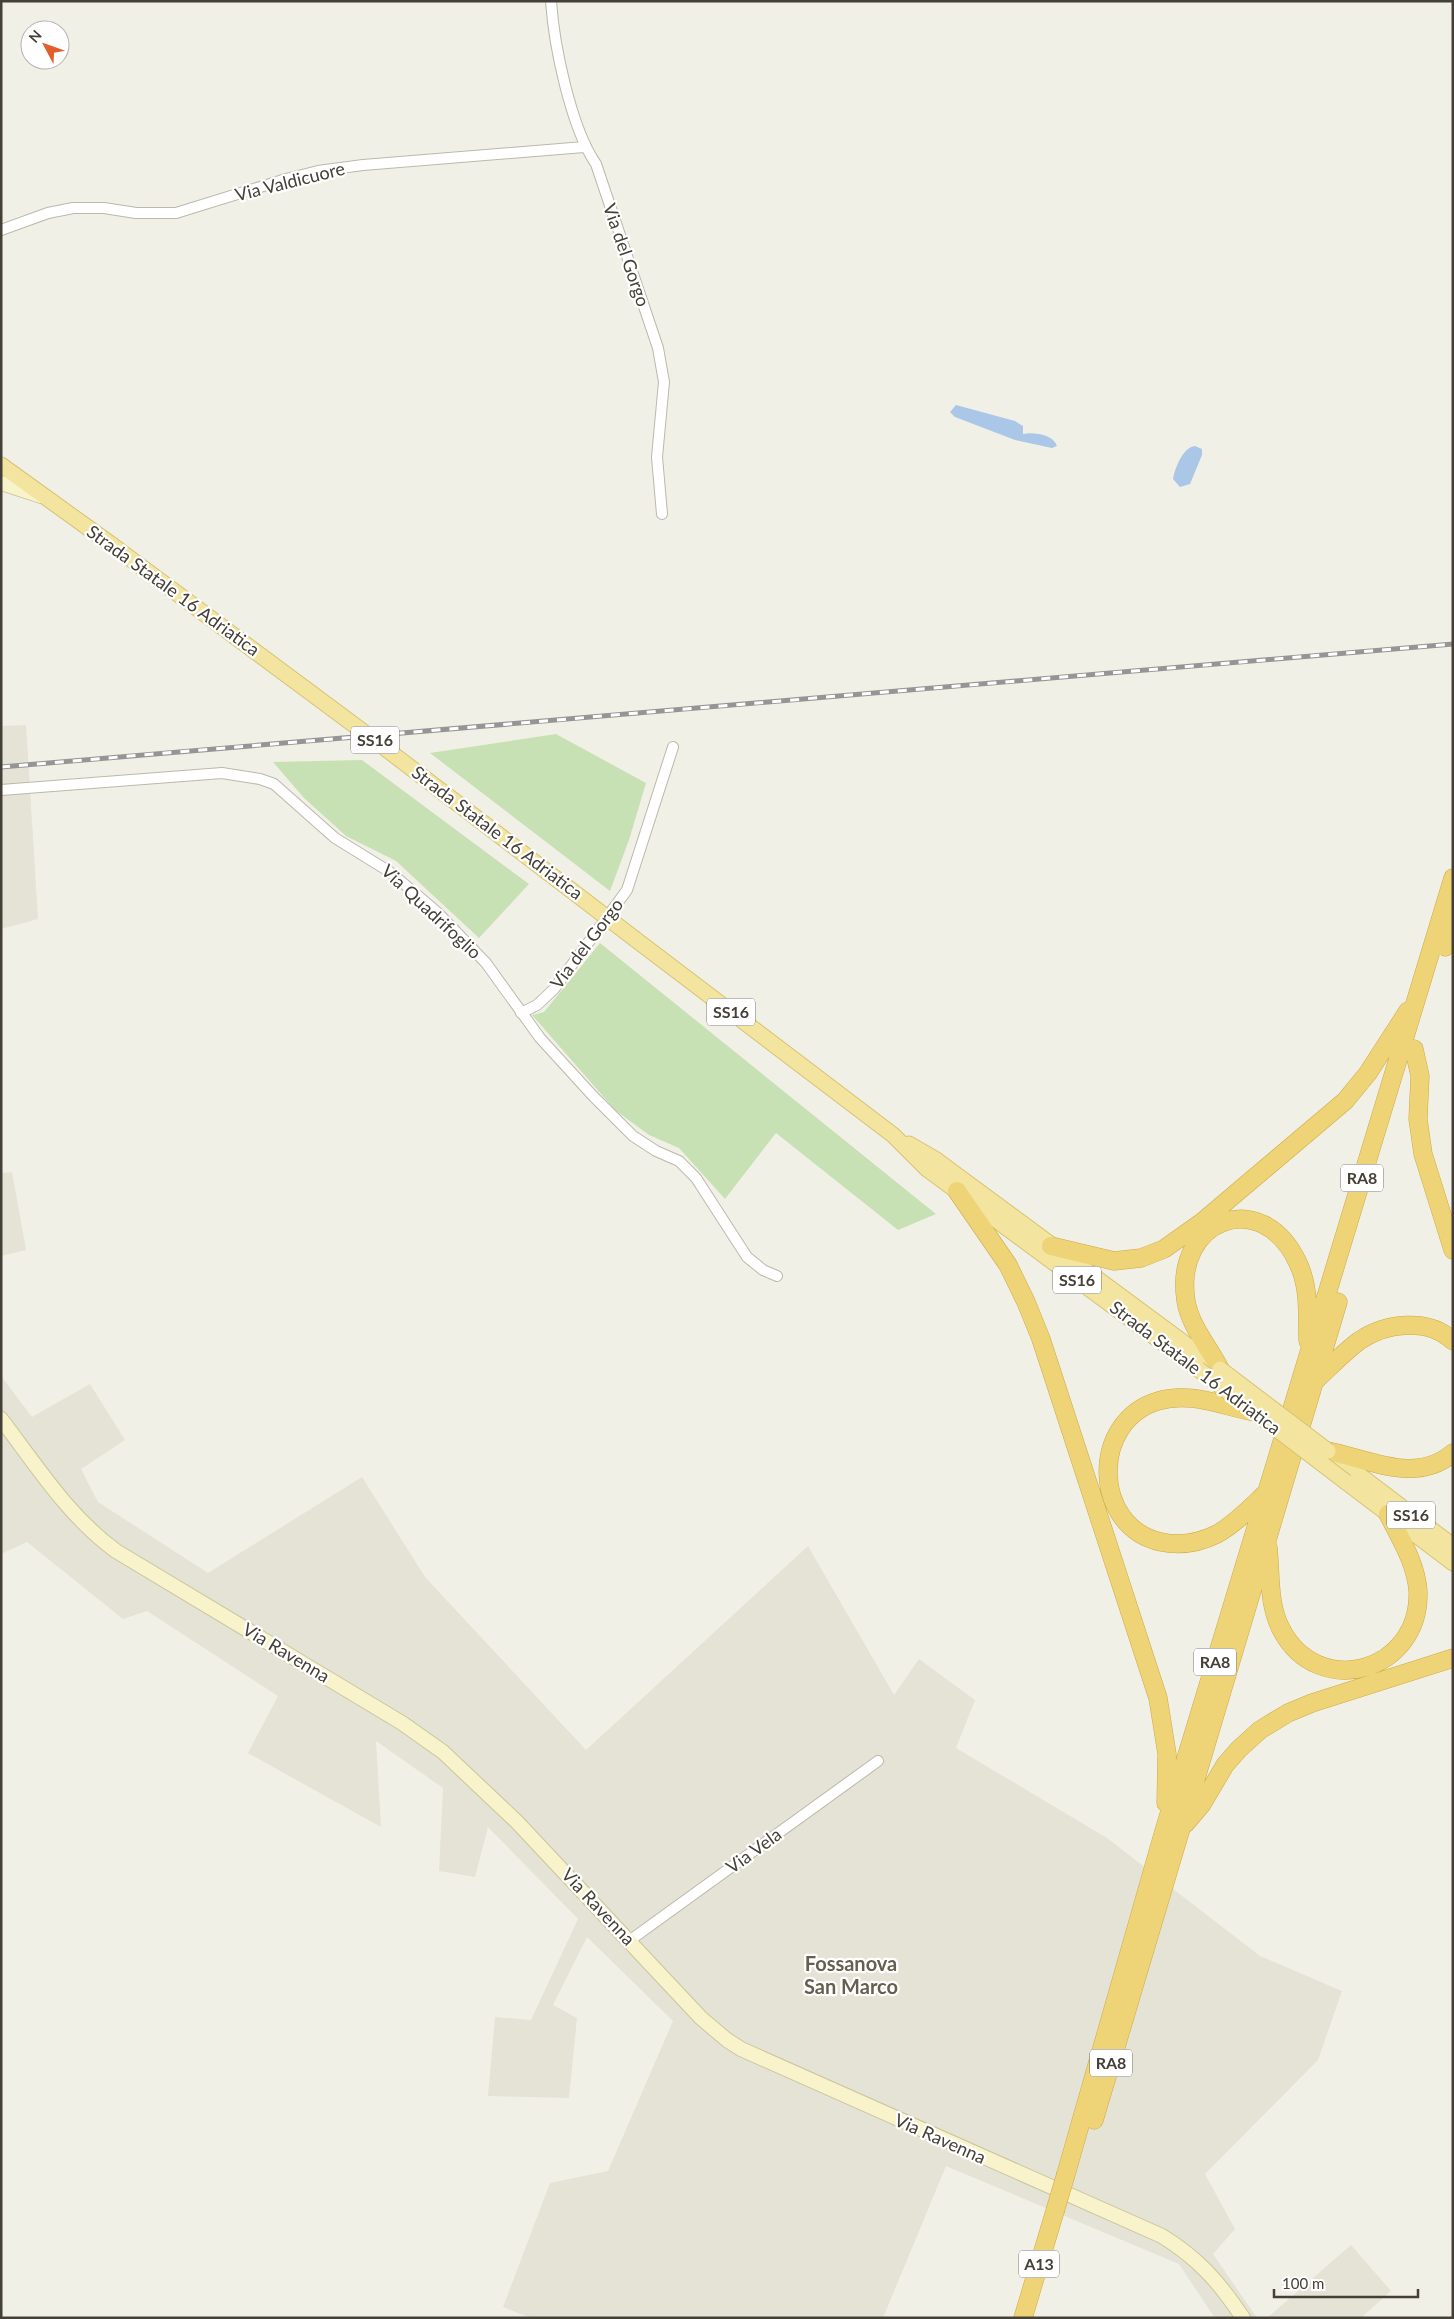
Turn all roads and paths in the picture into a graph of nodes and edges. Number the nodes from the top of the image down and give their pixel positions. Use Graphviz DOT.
graph roads {
  1 [pos="551,1"];
  2 [pos="584,147"];
  3 [pos="1,230"];
  4 [pos="1,465"];
  5 [pos="1,483"];
  6 [pos="46,498"];
  7 [pos="662,514"];
  8 [pos="673,747"];
  9 [pos="1,790"];
  10 [pos="1453,878"];
  11 [pos="1453,921"];
  12 [pos="1416,1001"];
  13 [pos="521,1013"];
  14 [pos="1414,1049"];
  15 [pos="893,1135"];
  16 [pos="957,1191"];
  17 [pos="1051,1246"];
  18 [pos="1453,1250"];
  19 [pos="777,1276"];
  20 [pos="1453,1341"];
  21 [pos="1202,1356"];
  22 [pos="1309,1356"];
  23 [pos="1220,1369"];
  24 [pos="1316,1380"];
  25 [pos="1254,1412"];
  26 [pos="1,1419"];
  27 [pos="1328,1452"];
  28 [pos="1453,1453"];
  29 [pos="1366,1490"];
  30 [pos="1266,1492"];
  31 [pos="1388,1514"];
  32 [pos="1267,1537"];
  33 [pos="1453,1546"];
  34 [pos="1453,1563"];
  35 [pos="1453,1658"];
  36 [pos="878,1761"];
  37 [pos="1182,1828"];
  38 [pos="1164,1831"];
  39 [pos="630,1941"];
  40 [pos="1078,2153"];
  41 [pos="1060,2213"];
  42 [pos="1024,2318"];
  43 [pos="1035,2318"];
  44 [pos="1243,2318"];
  1 -- 2 [label="street, Via del Gorgo"];
  2 -- 3 [label="street, Via Valdicuore"];
  2 -- 7 [label="street, Via del Gorgo"];
  4 -- 6 [label="main road, Strada Statale 16 Adriatica / SS16"];
  5 -- 6 [label="main road"];
  6 -- 15 [label="main road, Strada Statale 16 Adriatica / SS16, bridge"];
  8 -- 13 [label="street, Via del Gorgo"];
  9 -- 13 [label="street, Via Quadrifoglio"];
  10 -- 12 [label="highway, RA8"];
  11 -- 14 [label="highway, RA8"];
  12 -- 17 [label="highway"];
  12 -- 22 [label="highway, RA8"];
  13 -- 19 [label="street, Via Quadrifoglio"];
  14 -- 18 [label="highway"];
  14 -- 24 [label="highway, RA8"];
  15 -- 16 [label="main road, Strada Statale 16 Adriatica / SS16"];
  15 -- 17 [label="main road, Strada Statale 16 Adriatica / SS16"];
  16 -- 21 [label="main road, Strada Statale 16 Adriatica / SS16"];
  16 -- 38 [label="highway"];
  17 -- 21 [label="main road, Strada Statale 16 Adriatica / SS16"];
  20 -- 24 [label="highway"];
  21 -- 22 [label="highway"];
  21 -- 23 [label="highway"];
  21 -- 25 [label="main road, Strada Statale 16 Adriatica / SS16, bridge"];
  22 -- 30 [label="highway, RA8"];
  23 -- 27 [label="main road, Strada Statale 16 Adriatica / SS16, bridge"];
  24 -- 32 [label="highway, RA8"];
  25 -- 29 [label="main road, Strada Statale 16 Adriatica / SS16, bridge"];
  25 -- 30 [label="highway"];
  26 -- 39 [label="main road, Via Ravenna"];
  27 -- 28 [label="highway"];
  27 -- 29 [label="main road, Strada Statale 16 Adriatica / SS16"];
  29 -- 31 [label="main road, Strada Statale 16 Adriatica / SS16"];
  29 -- 33 [label="main road, Strada Statale 16 Adriatica / SS16"];
  30 -- 38 [label="highway, RA8"];
  31 -- 32 [label="highway"];
  31 -- 34 [label="main road, Strada Statale 16 Adriatica / SS16"];
  32 -- 37 [label="highway, RA8"];
  35 -- 37 [label="highway"];
  36 -- 39 [label="street, Via Vela"];
  37 -- 40 [label="highway, RA8"];
  38 -- 40 [label="highway, RA8"];
  39 -- 44 [label="main road, Via Ravenna"];
  40 -- 41 [label="highway, A13"];
  41 -- 42 [label="highway, A13"];
  41 -- 43 [label="highway, A13"];
}
